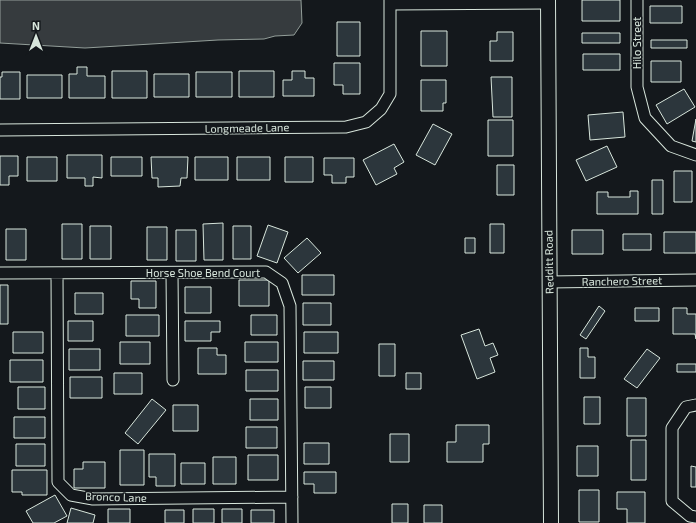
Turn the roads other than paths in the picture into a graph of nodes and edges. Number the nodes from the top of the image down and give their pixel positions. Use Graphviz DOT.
graph roads {
  1 [pos="637,0"];
  2 [pos="548,1"];
  3 [pos="390,2"];
  4 [pos="0,130"];
  5 [pos="696,155"];
  6 [pos="0,273"];
  7 [pos="57,273"];
  8 [pos="172,274"];
  9 [pos="696,280"];
  10 [pos="549,282"];
  11 [pos="173,380"];
  12 [pos="696,404"];
  13 [pos="292,497"];
  14 [pos="696,517"];
  15 [pos="292,523"];
  16 [pos="551,523"];
  1 -- 5 [label="street, Hilo Street"];
  2 -- 3 [label="street"];
  2 -- 10 [label="street, Redditt Road"];
  3 -- 4 [label="street, Longmeade Lane"];
  6 -- 7 [label="street, Horse Shoe Bend Court"];
  7 -- 8 [label="street, Horse Shoe Bend Court"];
  7 -- 13 [label="street, Bronco Lane"];
  8 -- 11 [label="street"];
  8 -- 13 [label="street, Horse Shoe Bend Court"];
  9 -- 10 [label="street, Ranchero Street"];
  10 -- 16 [label="street, Redditt Road"];
  12 -- 14 [label="street"];
  13 -- 15 [label="street, Horse Shoe Bend Court"];
}
